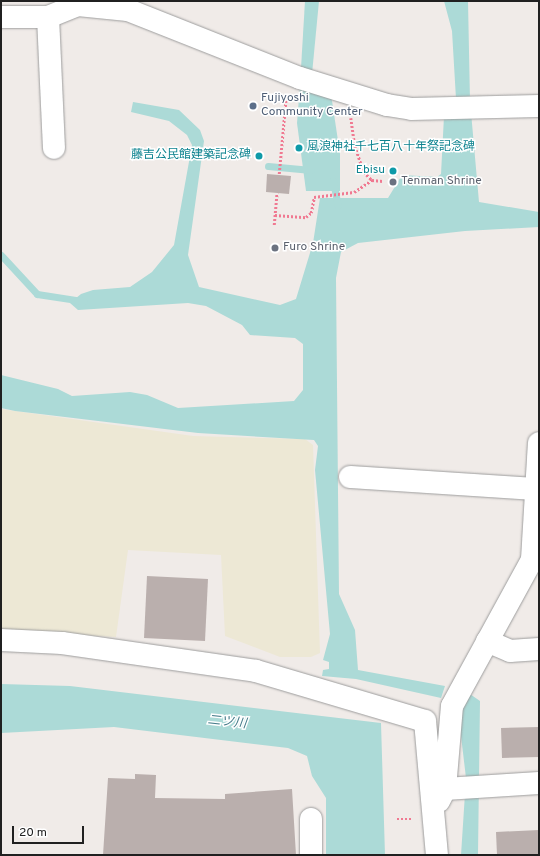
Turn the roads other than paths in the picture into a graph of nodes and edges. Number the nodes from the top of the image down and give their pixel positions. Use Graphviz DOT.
graph roads {
  1 [pos="78,3"];
  2 [pos="1,17"];
  3 [pos="48,17"];
  4 [pos="539,106"];
  5 [pos="54,148"];
  6 [pos="539,443"];
  7 [pos="350,477"];
  8 [pos="536,489"];
  9 [pos="1,640"];
  10 [pos="487,641"];
  11 [pos="539,649"];
  12 [pos="539,783"];
  13 [pos="446,795"];
  14 [pos="311,820"];
  15 [pos="311,855"];
  16 [pos="437,855"];
  1 -- 3 [label="street"];
  1 -- 4 [label="street"];
  2 -- 3 [label="street"];
  3 -- 5 [label="street"];
  6 -- 8 [label="street"];
  7 -- 8 [label="street"];
  8 -- 10 [label="street"];
  9 -- 13 [label="street"];
  10 -- 11 [label="street"];
  10 -- 13 [label="street"];
  12 -- 13 [label="street"];
  13 -- 16 [label="street"];
  14 -- 15 [label="street"];
}
